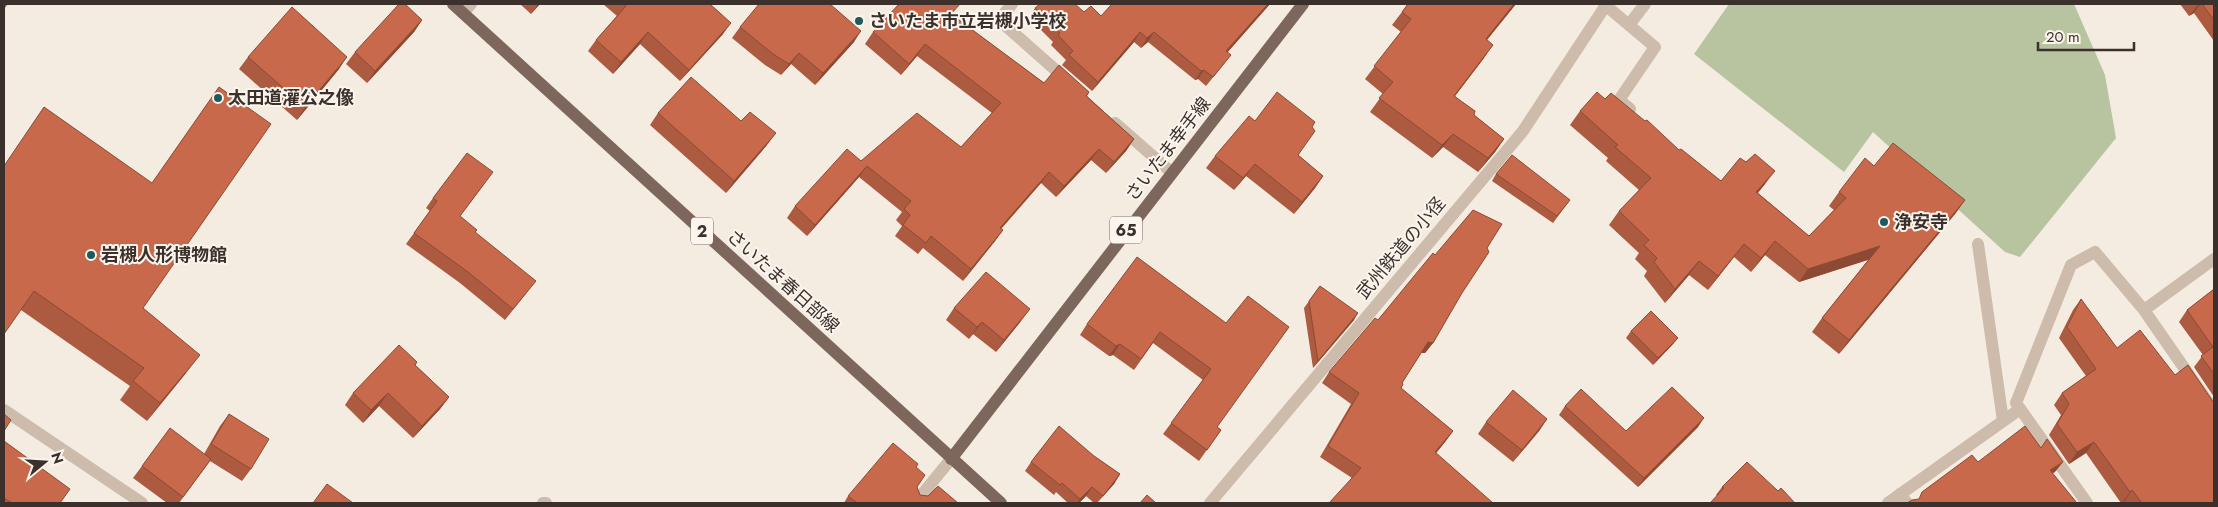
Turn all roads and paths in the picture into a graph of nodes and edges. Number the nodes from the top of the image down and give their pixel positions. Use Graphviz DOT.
graph roads {
  1 [pos="1012,4"];
  2 [pos="1303,4"];
  3 [pos="1605,4"];
  4 [pos="1645,4"];
  5 [pos="462,7"];
  6 [pos="1629,25"];
  7 [pos="1078,90"];
  8 [pos="1106,115"];
  9 [pos="1640,118"];
  10 [pos="1171,172"];
  11 [pos="1978,244"];
  12 [pos="2214,259"];
  13 [pos="2144,310"];
  14 [pos="2020,409"];
  15 [pos="4,410"];
  16 [pos="2214,411"];
  17 [pos="2003,421"];
  18 [pos="951,458"];
  19 [pos="1904,499"];
  20 [pos="142,503"];
  21 [pos="915,503"];
  22 [pos="1001,503"];
  23 [pos="1210,503"];
  24 [pos="1888,503"];
  25 [pos="2087,503"];
  1 -- 7 [label="street"];
  2 -- 10 [label="main road, さいたま幸手線 / 65"];
  3 -- 6 [label="street"];
  3 -- 23 [label="street, 武州鉄道の小径"];
  4 -- 6 [label="street"];
  5 -- 18 [label="main road, さいたま春日部線 / 2"];
  6 -- 9 [label="street"];
  8 -- 10 [label="street"];
  10 -- 18 [label="main road, さいたま幸手線 / 65"];
  11 -- 17 [label="street"];
  12 -- 13 [label="street"];
  13 -- 14 [label="street"];
  13 -- 16 [label="street"];
  14 -- 17 [label="street"];
  14 -- 25 [label="street"];
  15 -- 20 [label="street"];
  17 -- 19 [label="street"];
  18 -- 21 [label="street"];
  18 -- 22 [label="main road, さいたま春日部線 / 2"];
  19 -- 24 [label="street"];
}
